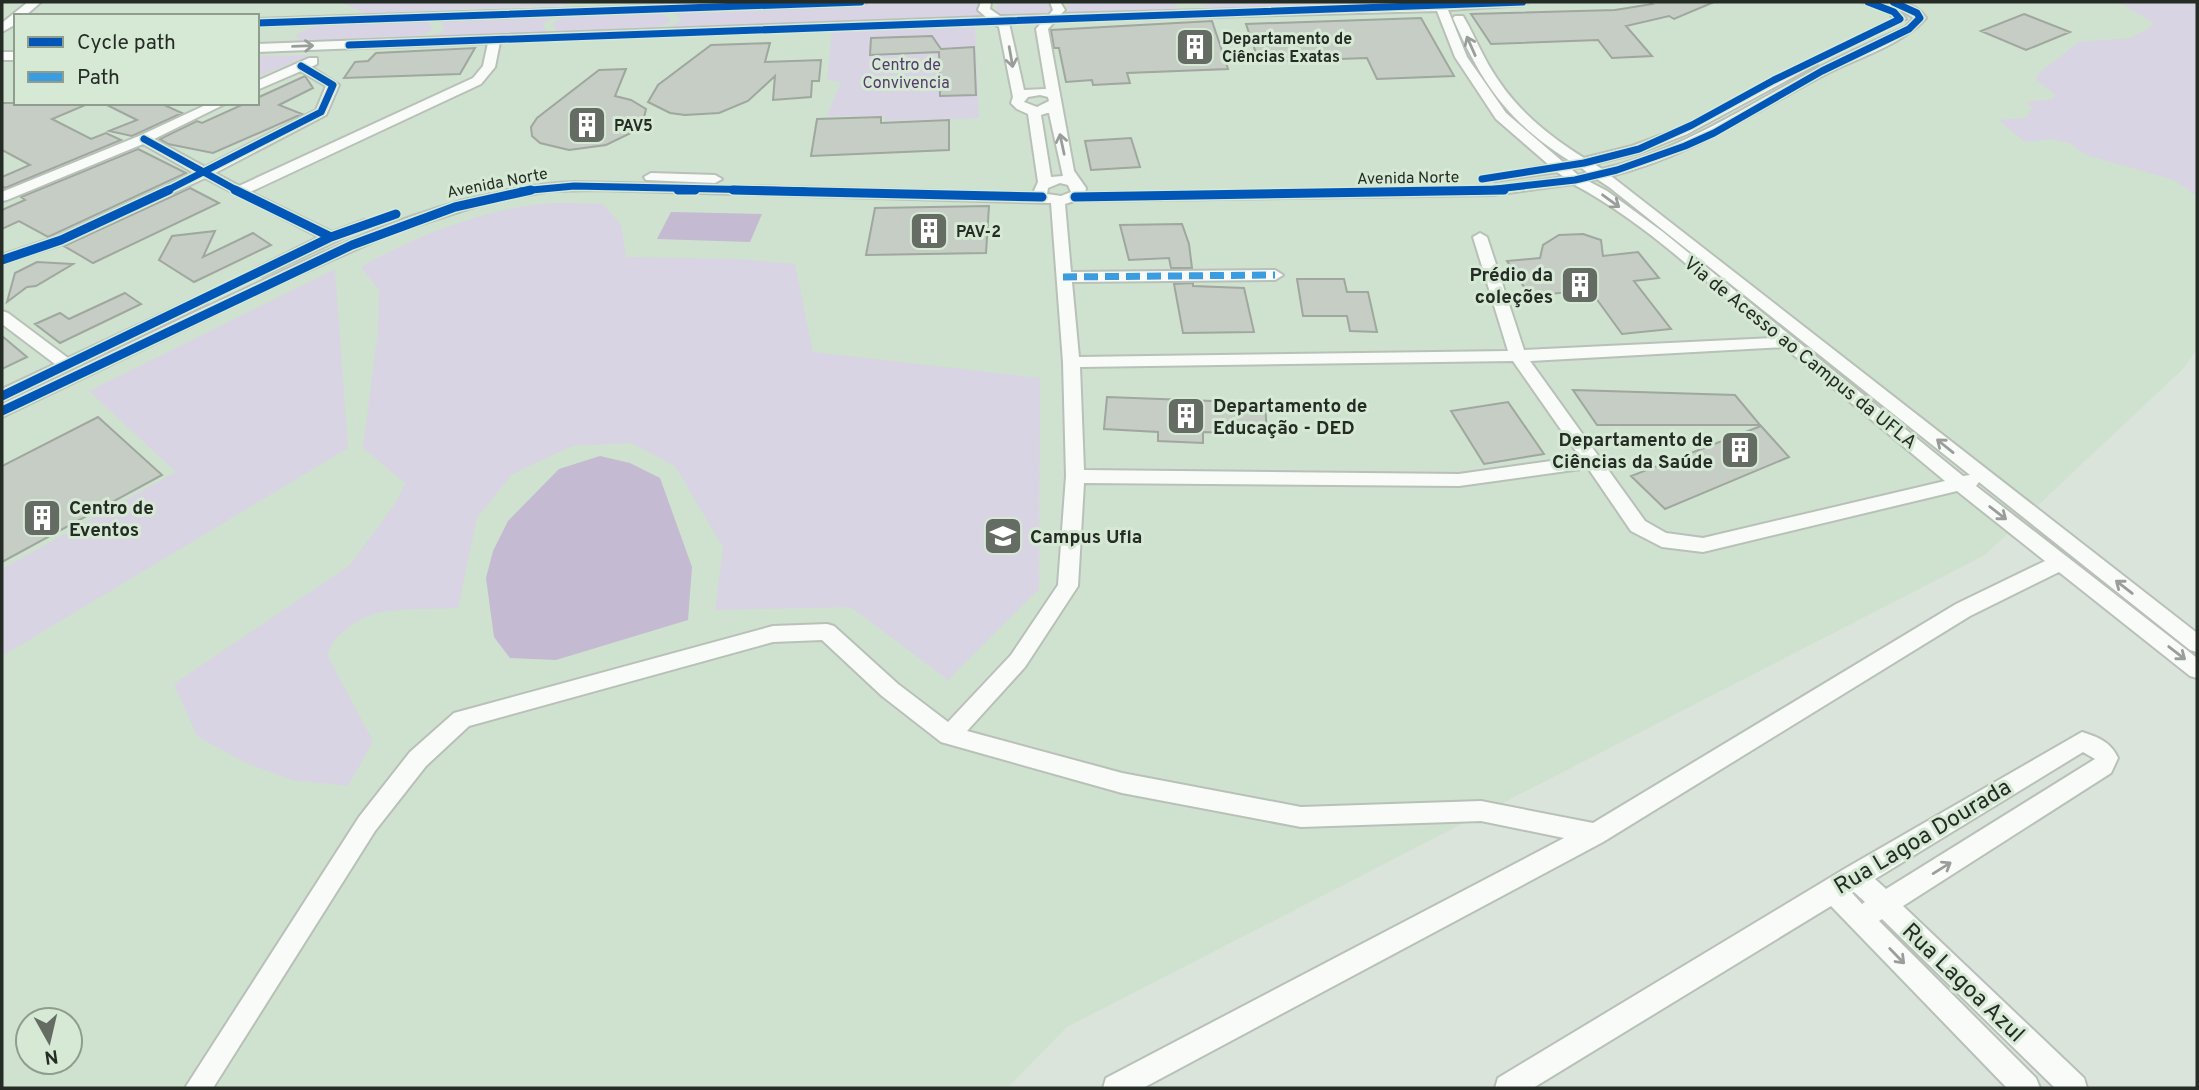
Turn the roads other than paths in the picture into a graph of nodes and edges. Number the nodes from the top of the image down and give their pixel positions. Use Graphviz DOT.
graph roads {
  1 [pos="35,2"];
  2 [pos="590,2"];
  3 [pos="861,2"];
  4 [pos="986,2"];
  5 [pos="1055,2"];
  6 [pos="1523,2"];
  7 [pos="1868,2"];
  8 [pos="1893,2"];
  9 [pos="1446,4"];
  10 [pos="662,7"];
  11 [pos="609,10"];
  12 [pos="562,12"];
  13 [pos="21,14"];
  14 [pos="1050,18"];
  15 [pos="997,20"];
  16 [pos="297,21"];
  17 [pos="259,23"];
  18 [pos="652,34"];
  19 [pos="552,38"];
  20 [pos="494,41"];
  21 [pos="349,45"];
  22 [pos="273,47"];
  23 [pos="259,48"];
  24 [pos="301,66"];
  25 [pos="259,85"];
  26 [pos="1019,97"];
  27 [pos="1053,100"];
  28 [pos="217,105"];
  29 [pos="1034,111"];
  30 [pos="1515,112"];
  31 [pos="144,139"];
  32 [pos="1584,163"];
  33 [pos="1560,166"];
  34 [pos="205,173"];
  35 [pos="1600,174"];
  36 [pos="1575,180"];
  37 [pos="1075,188"];
  38 [pos="1047,191"];
  39 [pos="239,192"];
  40 [pos="2,197"];
  41 [pos="1480,237"];
  42 [pos="343,240"];
  43 [pos="2,260"];
  44 [pos="1275,275"];
  45 [pos="1063,277"];
  46 [pos="2,316"];
  47 [pos="1791,342"];
  48 [pos="1518,356"];
  49 [pos="1071,362"];
  50 [pos="66,365"];
  51 [pos="2,396"];
  52 [pos="2,411"];
  53 [pos="1593,461"];
  54 [pos="1075,476"];
  55 [pos="1985,478"];
  56 [pos="1961,484"];
  57 [pos="2061,562"];
  58 [pos="2197,644"];
  59 [pos="2197,670"];
  60 [pos="949,734"];
  61 [pos="1595,834"];
  62 [pos="1855,876"];
  63 [pos="1832,890"];
  64 [pos="1884,905"];
  65 [pos="1860,919"];
  66 [pos="198,1088"];
  67 [pos="1116,1088"];
  68 [pos="1508,1088"];
  69 [pos="2026,1088"];
  70 [pos="2074,1088"];
  1 -- 13 [label="street"];
  2 -- 11 [label="street"];
  3 -- 10 [label="street"];
  4 -- 15 [label="street"];
  5 -- 14 [label="street"];
  6 -- 9 [label="street"];
  7 -- 32 [label="street, Avenida Norte"];
  8 -- 35 [label="street, Avenida Norte"];
  9 -- 14 [label="street"];
  30 -- 9 [label="street, one-way"];
  9 -- 33 [label="street, Via de Acesso ao Campus da UFLA"];
  10 -- 11 [label="street"];
  10 -- 18 [label="street"];
  11 -- 12 [label="street"];
  12 -- 16 [label="street"];
  12 -- 19 [label="street"];
  14 -- 15 [label="street"];
  14 -- 27 [label="street"];
  15 -- 18 [label="street"];
  15 -- 26 [label="street, one-way"];
  16 -- 17 [label="street"];
  16 -- 22 [label="street"];
  18 -- 19 [label="street"];
  19 -- 20 [label="street"];
  20 -- 21 [label="street"];
  20 -- 39 [label="street"];
  22 -- 21 [label="street, one-way"];
  21 -- 24 [label="street"];
  22 -- 23 [label="street"];
  24 -- 25 [label="street"];
  24 -- 34 [label="street"];
  26 -- 27 [label="street"];
  26 -- 29 [label="street"];
  27 -- 29 [label="street"];
  37 -- 27 [label="street, one-way"];
  28 -- 31 [label="street"];
  29 -- 38 [label="street"];
  30 -- 32 [label="street, Via de Acesso ao Campus da UFLA"];
  31 -- 34 [label="street"];
  31 -- 40 [label="street"];
  32 -- 33 [label="street, Avenida Norte"];
  32 -- 35 [label="street, Via de Acesso ao Campus da UFLA"];
  33 -- 36 [label="street, Via de Acesso ao Campus da UFLA"];
  33 -- 37 [label="street, Avenida Norte"];
  34 -- 39 [label="street"];
  34 -- 43 [label="street"];
  35 -- 36 [label="street, Avenida Norte"];
  55 -- 35 [label="street, Via de Acesso ao Campus da UFLA, one-way"];
  36 -- 37 [label="street, Avenida Norte"];
  36 -- 47 [label="street, Via de Acesso ao Campus da UFLA, one-way"];
  37 -- 38 [label="street"];
  37 -- 38 [label="street"];
  38 -- 42 [label="street, Avenida Norte"];
  38 -- 45 [label="street"];
  39 -- 42 [label="street"];
  41 -- 48 [label="street"];
  42 -- 50 [label="street"];
  42 -- 52 [label="street, Avenida Norte"];
  44 -- 45 [label="street"];
  45 -- 49 [label="street"];
  46 -- 50 [label="street"];
  47 -- 48 [label="street"];
  47 -- 56 [label="street, Via de Acesso ao Campus da UFLA"];
  48 -- 49 [label="street"];
  48 -- 53 [label="street"];
  49 -- 54 [label="street"];
  50 -- 51 [label="street"];
  53 -- 54 [label="street"];
  53 -- 56 [label="street"];
  54 -- 60 [label="street"];
  55 -- 56 [label="street"];
  58 -- 55 [label="street, Via de Acesso ao Campus da UFLA, one-way"];
  56 -- 57 [label="street, Via de Acesso ao Campus da UFLA, one-way"];
  57 -- 59 [label="street, Via de Acesso ao Campus da UFLA, one-way"];
  57 -- 61 [label="street"];
  60 -- 61 [label="street"];
  60 -- 66 [label="street"];
  61 -- 67 [label="street"];
  62 -- 63 [label="street, Rua Lagoa Dourada"];
  62 -- 64 [label="street, Rua Lagoa Azul"];
  64 -- 62 [label="street, Rua Lagoa Dourada, one-way"];
  63 -- 65 [label="street, Rua Lagoa Azul"];
  63 -- 68 [label="street, Rua Lagoa Dourada"];
  64 -- 65 [label="street"];
  64 -- 70 [label="street, Rua Lagoa Azul"];
  65 -- 69 [label="street, Rua Lagoa Azul, one-way"];
}
